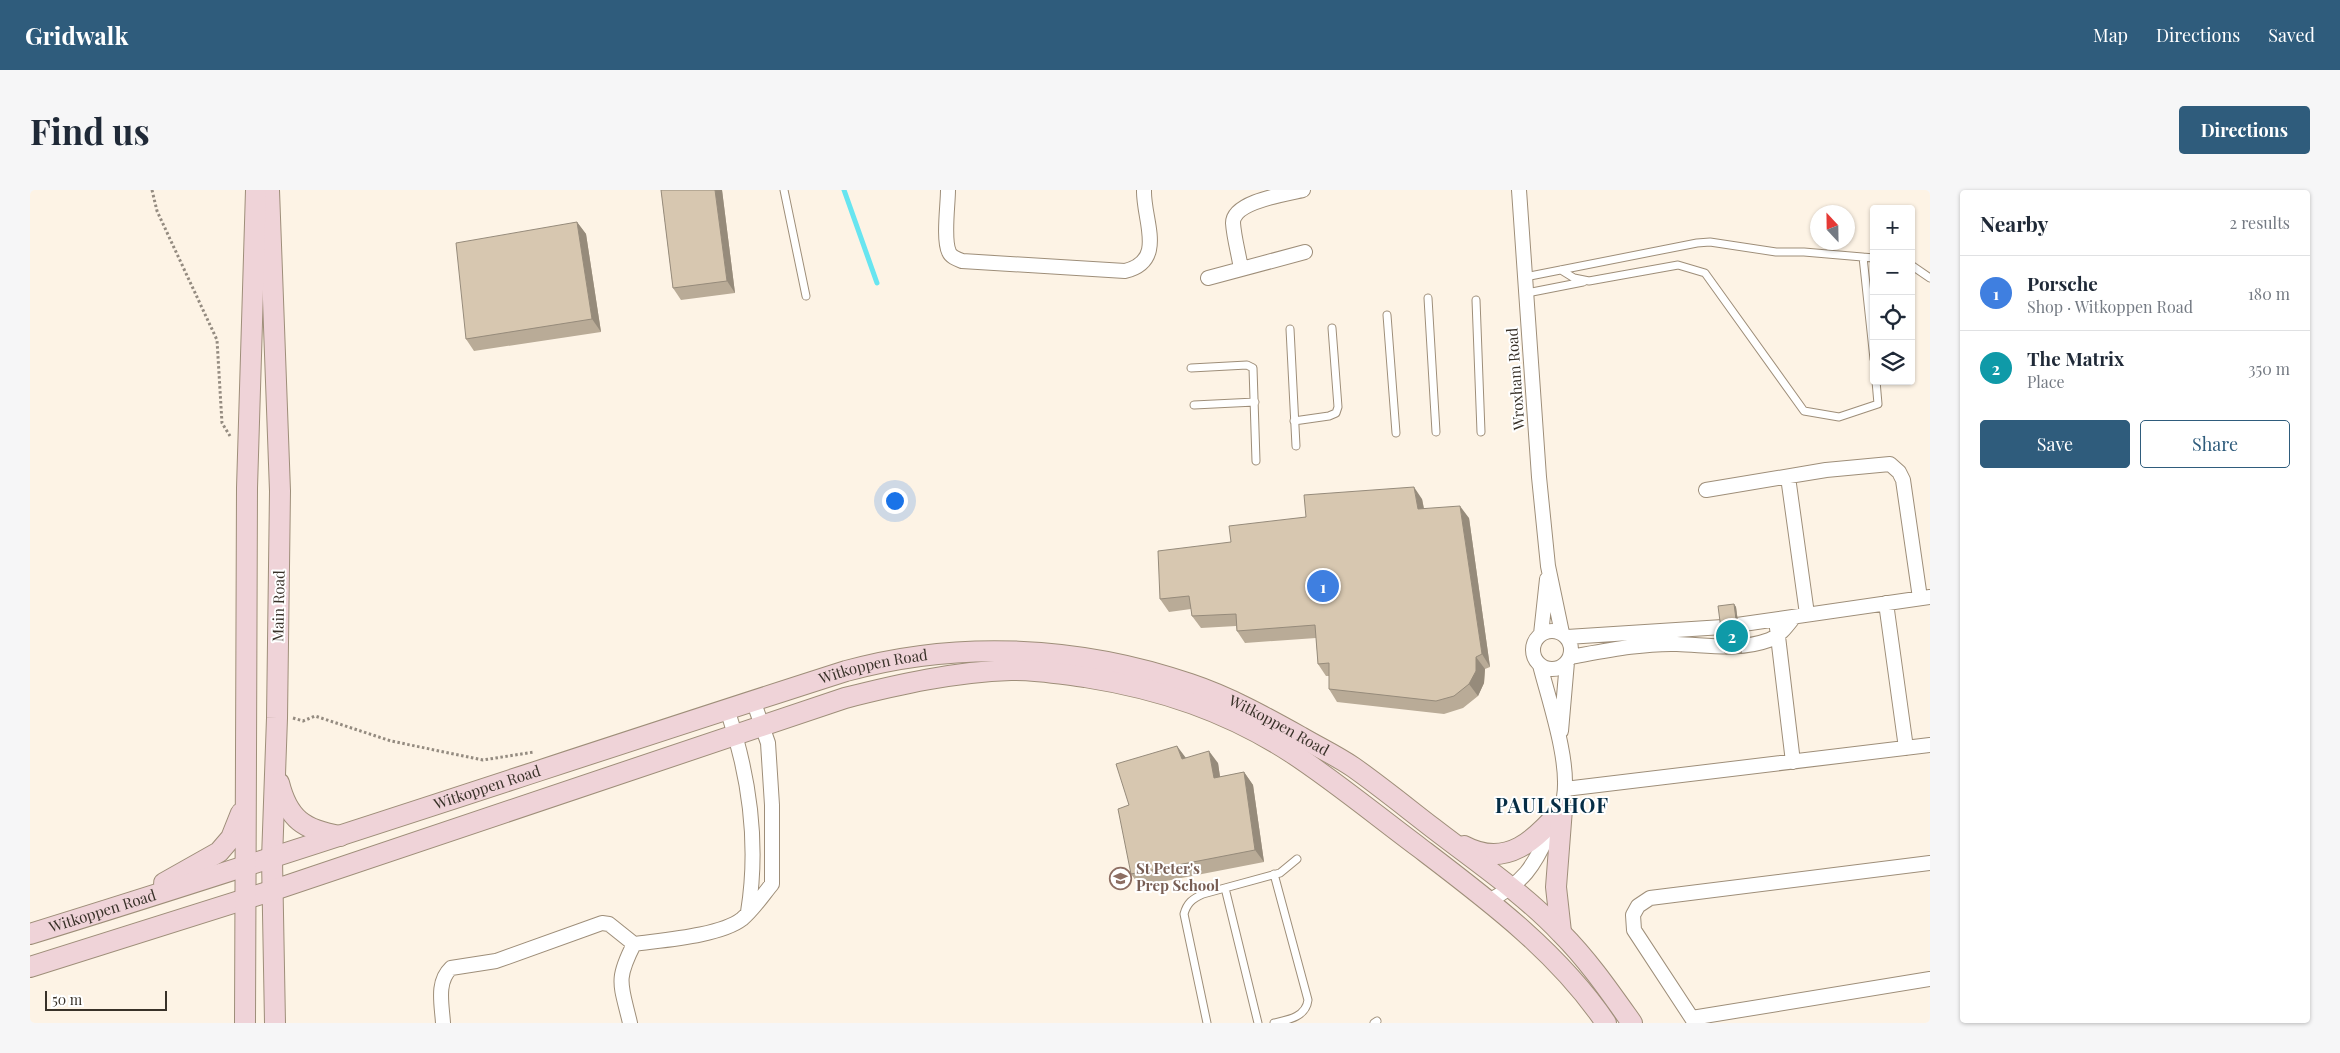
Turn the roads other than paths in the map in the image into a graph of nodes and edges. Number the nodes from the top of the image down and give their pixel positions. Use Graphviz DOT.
graph roads {
  1 [pos="256,190"];
  2 [pos="269,190"];
  3 [pos="784,190"];
  4 [pos="948,190"];
  5 [pos="1144,190"];
  6 [pos="1304,190"];
  7 [pos="1519,190"];
  8 [pos="1267,194"];
  9 [pos="1305,252"];
  10 [pos="1864,257"];
  11 [pos="1870,258"];
  12 [pos="1915,268"];
  13 [pos="1241,269"];
  14 [pos="1562,270"];
  15 [pos="1525,277"];
  16 [pos="1208,278"];
  17 [pos="1930,278"];
  18 [pos="1589,281"];
  19 [pos="1527,293"];
  20 [pos="806,296"];
  21 [pos="1428,298"];
  22 [pos="1476,300"];
  23 [pos="1387,315"];
  24 [pos="1332,328"];
  25 [pos="1290,329"];
  26 [pos="1872,340"];
  27 [pos="1191,368"];
  28 [pos="1876,385"];
  29 [pos="1255,402"];
  30 [pos="1194,405"];
  31 [pos="1294,421"];
  32 [pos="1436,432"];
  33 [pos="1481,432"];
  34 [pos="1396,433"];
  35 [pos="1296,446"];
  36 [pos="1256,461"];
  37 [pos="1788,477"];
  38 [pos="1706,490"];
  39 [pos="1548,566"];
  40 [pos="1925,597"];
  41 [pos="1886,603"];
  42 [pos="1801,615"];
  43 [pos="1776,620"];
  44 [pos="1541,634"];
  45 [pos="1564,635"];
  46 [pos="1778,636"];
  47 [pos="1568,660"];
  48 [pos="1540,664"];
  49 [pos="753,700"];
  50 [pos="727,709"];
  51 [pos="761,726"];
  52 [pos="736,734"];
  53 [pos="1560,742"];
  54 [pos="1930,745"];
  55 [pos="1906,748"];
  56 [pos="1793,762"];
  57 [pos="276,768"];
  58 [pos="1565,789"];
  59 [pos="244,806"];
  60 [pos="1562,809"];
  61 [pos="1436,831"];
  62 [pos="341,836"];
  63 [pos="751,841"];
  64 [pos="772,843"];
  65 [pos="272,859"];
  66 [pos="1297,859"];
  67 [pos="1930,863"];
  68 [pos="246,867"];
  69 [pos="1274,874"];
  70 [pos="1225,888"];
  71 [pos="1512,888"];
  72 [pos="274,890"];
  73 [pos="246,899"];
  74 [pos="1489,901"];
  75 [pos="126,905"];
  76 [pos="748,913"];
  77 [pos="1561,932"];
  78 [pos="30,934"];
  79 [pos="634,944"];
  80 [pos="30,967"];
  81 [pos="1930,979"];
  82 [pos="1694,1020"];
  83 [pos="245,1023"];
  84 [pos="276,1023"];
  85 [pos="444,1023"];
  86 [pos="630,1023"];
  87 [pos="1207,1023"];
  88 [pos="1258,1023"];
  89 [pos="1274,1023"];
  90 [pos="1606,1023"];
  91 [pos="1632,1023"];
  1 -- 59 [label="main road"];
  2 -- 57 [label="main road, Main Road"];
  3 -- 20 [label="lane"];
  4 -- 5 [label="street"];
  6 -- 8 [label="street"];
  7 -- 15 [label="street, Wroxham Road"];
  8 -- 13 [label="street"];
  9 -- 13 [label="street"];
  10 -- 11 [label="lane"];
  10 -- 14 [label="lane"];
  10 -- 26 [label="lane"];
  12 -- 17 [label="lane"];
  13 -- 16 [label="street"];
  14 -- 15 [label="lane"];
  14 -- 18 [label="lane"];
  15 -- 19 [label="street, Wroxham Road"];
  18 -- 19 [label="lane"];
  18 -- 28 [label="lane"];
  19 -- 39 [label="street, Wroxham Road"];
  21 -- 32 [label="lane"];
  22 -- 33 [label="lane"];
  23 -- 34 [label="lane"];
  24 -- 31 [label="lane"];
  25 -- 31 [label="lane"];
  27 -- 29 [label="lane"];
  29 -- 30 [label="lane"];
  29 -- 36 [label="lane"];
  31 -- 35 [label="lane"];
  37 -- 38 [label="street"];
  37 -- 40 [label="street"];
  37 -- 42 [label="street"];
  39 -- 44 [label="street, Wroxham Road"];
  39 -- 45 [label="street, Wroxham Road"];
  40 -- 41 [label="street"];
  41 -- 42 [label="street"];
  41 -- 55 [label="street"];
  42 -- 43 [label="street"];
  42 -- 46 [label="street"];
  43 -- 45 [label="street"];
  43 -- 46 [label="street"];
  44 -- 45 [label="street"];
  44 -- 48 [label="street"];
  45 -- 47 [label="street"];
  46 -- 47 [label="street"];
  46 -- 56 [label="street"];
  47 -- 48 [label="street"];
  47 -- 53 [label="street"];
  48 -- 53 [label="street"];
  49 -- 50 [label="main road, Witkoppen Road"];
  49 -- 51 [label="street"];
  49 -- 61 [label="main road, Witkoppen Road"];
  50 -- 52 [label="street"];
  50 -- 62 [label="main road, Witkoppen Road"];
  51 -- 52 [label="main road, Witkoppen Road"];
  51 -- 64 [label="street"];
  51 -- 74 [label="main road, Witkoppen Road"];
  52 -- 63 [label="street"];
  52 -- 72 [label="main road, Witkoppen Road"];
  53 -- 58 [label="street"];
  54 -- 55 [label="street"];
  55 -- 56 [label="street"];
  56 -- 58 [label="street"];
  57 -- 62 [label="main road"];
  57 -- 65 [label="main road, Main Road"];
  58 -- 60 [label="street"];
  59 -- 68 [label="main road"];
  59 -- 75 [label="main road"];
  60 -- 61 [label="main road"];
  60 -- 71 [label="street"];
  60 -- 77 [label="main road"];
  61 -- 71 [label="main road, Witkoppen Road"];
  62 -- 65 [label="main road, Witkoppen Road"];
  63 -- 64 [label="street"];
  63 -- 76 [label="street"];
  64 -- 76 [label="street"];
  65 -- 68 [label="main road, Witkoppen Road"];
  65 -- 72 [label="main road, Main Road"];
  66 -- 69 [label="lane"];
  67 -- 82 [label="street"];
  68 -- 73 [label="main road"];
  68 -- 75 [label="main road, Witkoppen Road"];
  69 -- 70 [label="lane"];
  69 -- 89 [label="lane"];
  70 -- 87 [label="lane"];
  70 -- 88 [label="lane"];
  71 -- 74 [label="street"];
  71 -- 77 [label="main road, Witkoppen Road"];
  72 -- 73 [label="main road, Witkoppen Road"];
  72 -- 84 [label="main road, Main Road"];
  73 -- 80 [label="main road, Witkoppen Road"];
  73 -- 83 [label="main road"];
  74 -- 90 [label="main road, Witkoppen Road"];
  75 -- 78 [label="main road, Witkoppen Road"];
  76 -- 79 [label="street"];
  77 -- 91 [label="main road, Witkoppen Road"];
  79 -- 85 [label="street"];
  79 -- 86 [label="street"];
  81 -- 82 [label="street"];
}
